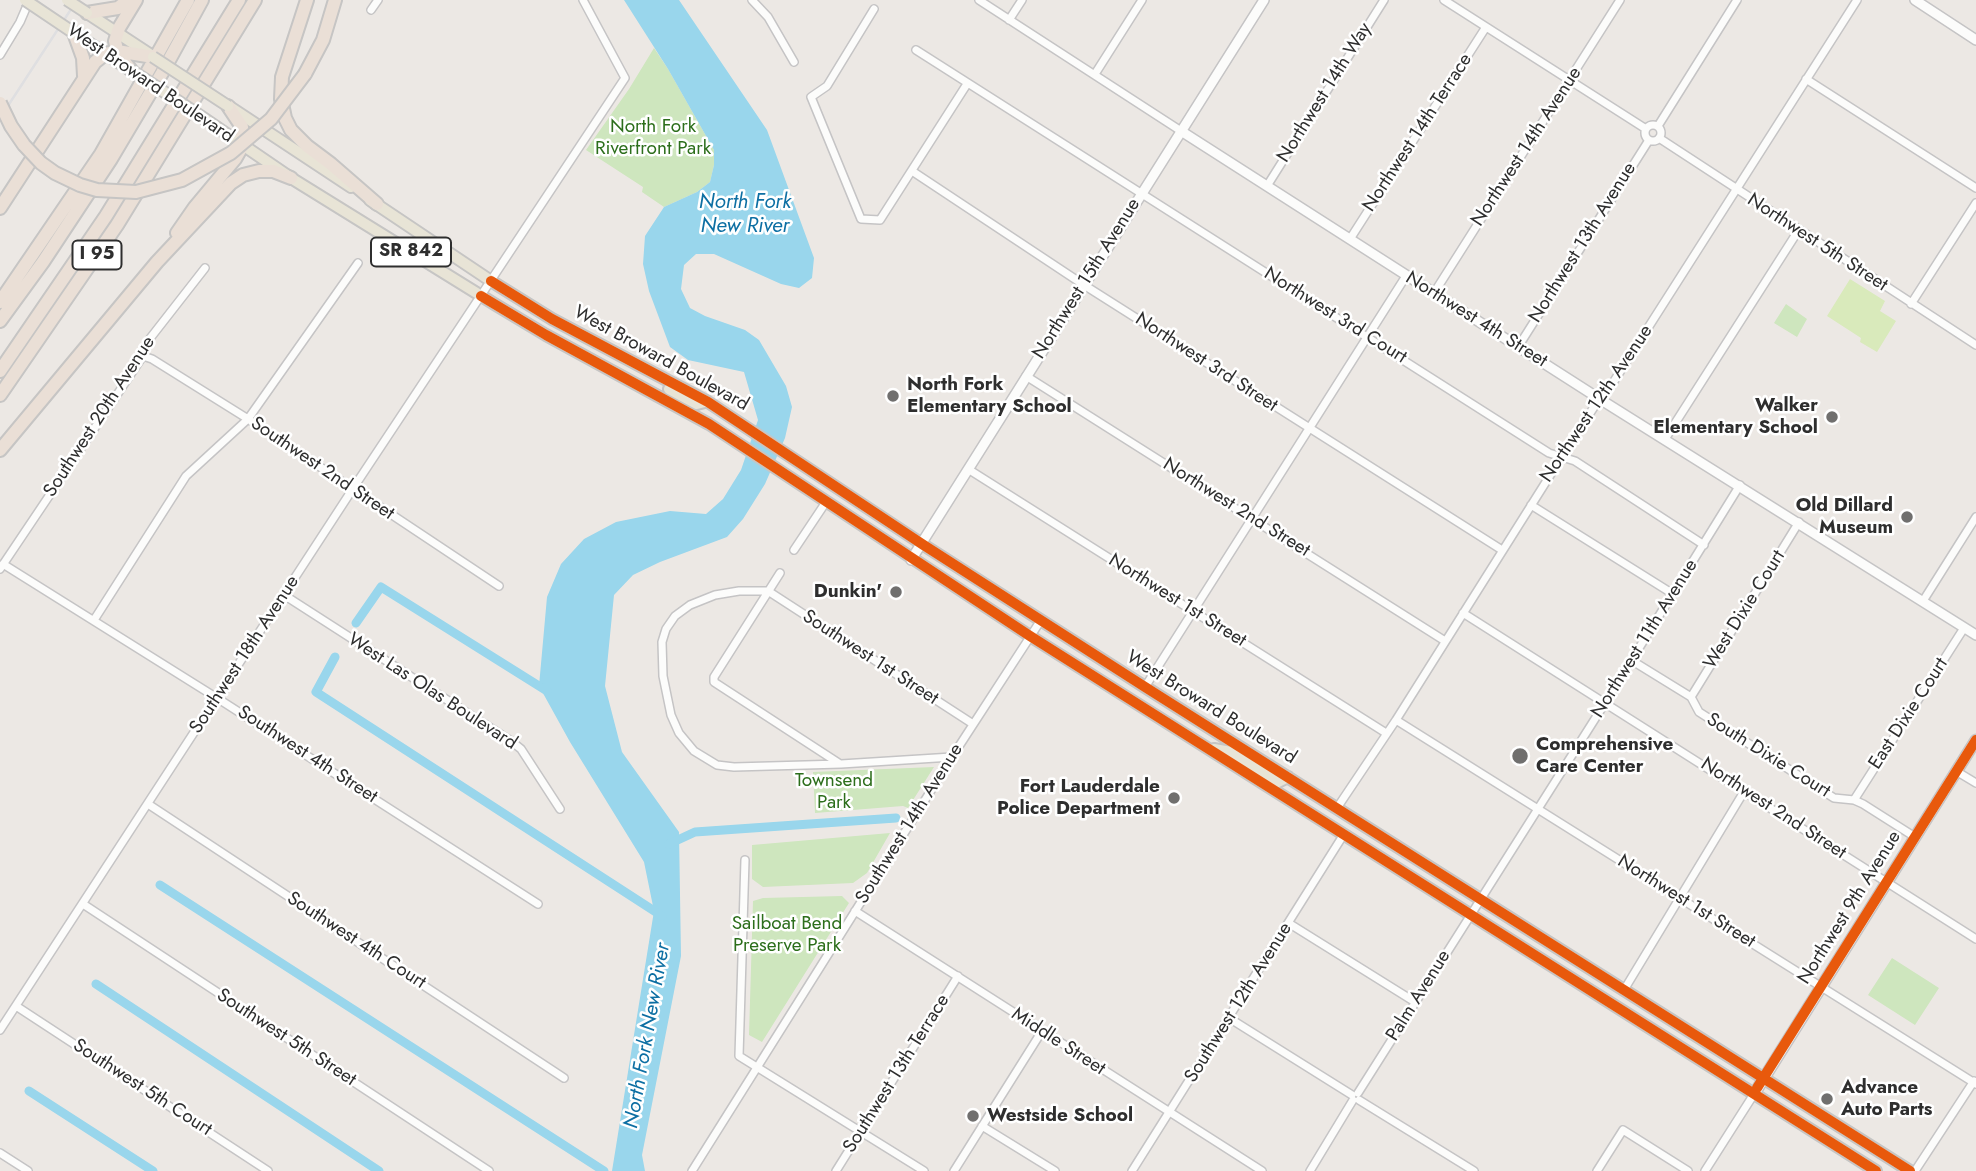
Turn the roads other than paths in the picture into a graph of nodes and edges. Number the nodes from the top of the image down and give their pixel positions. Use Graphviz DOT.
graph roads {
  1 [pos="27,0"];
  2 [pos="67,0"];
  3 [pos="128,0"];
  4 [pos="136,0"];
  5 [pos="188,0"];
  6 [pos="201,0"];
  7 [pos="239,0"];
  8 [pos="255,0"];
  9 [pos="307,0"];
  10 [pos="335,0"];
  11 [pos="378,0"];
  12 [pos="583,0"];
  13 [pos="752,0"];
  14 [pos="979,0"];
  15 [pos="1022,0"];
  16 [pos="1142,0"];
  17 [pos="1264,0"];
  18 [pos="1384,0"];
  19 [pos="1444,0"];
  20 [pos="1620,0"];
  21 [pos="1737,0"];
  22 [pos="1857,0"];
  23 [pos="1915,0"];
  24 [pos="874,9"];
  25 [pos="371,10"];
  26 [pos="87,13"];
  27 [pos="1009,20"];
  28 [pos="1486,27"];
  29 [pos="74,33"];
  30 [pos="121,36"];
  31 [pos="1976,40"];
  32 [pos="916,50"];
  33 [pos="114,54"];
  34 [pos="0,55"];
  35 [pos="153,57"];
  36 [pos="794,62"];
  37 [pos="131,70"];
  38 [pos="1095,74"];
  39 [pos="84,76"];
  40 [pos="1806,79"];
  41 [pos="1570,80"];
  42 [pos="967,84"];
  43 [pos="0,103"];
  44 [pos="228,106"];
  45 [pos="1658,126"];
  46 [pos="1646,129"];
  47 [pos="1181,131"];
  48 [pos="1660,138"];
  49 [pos="1649,139"];
  50 [pos="243,145"];
  51 [pos="912,171"];
  52 [pos="291,178"];
  53 [pos="1266,186"];
  54 [pos="1976,188"];
  55 [pos="1736,190"];
  56 [pos="1140,195"];
  57 [pos="1976,203"];
  58 [pos="377,204"];
  59 [pos="0,208"];
  60 [pos="1798,231"];
  61 [pos="1350,239"];
  62 [pos="157,262"];
  63 [pos="358,264"];
  64 [pos="205,268"];
  65 [pos="1406,276"];
  66 [pos="491,281"];
  67 [pos="1084,285"];
  68 [pos="1434,293"];
  69 [pos="481,296"];
  70 [pos="0,302"];
  71 [pos="1911,304"];
  72 [pos="0,321"];
  73 [pos="1368,337"];
  74 [pos="1976,345"];
  75 [pos="1518,347"];
  76 [pos="143,356"];
  77 [pos="608,368"];
  78 [pos="0,371"];
  79 [pos="1026,376"];
  80 [pos="0,395"];
  81 [pos="1602,400"];
  82 [pos="708,402"];
  83 [pos="248,419"];
  84 [pos="1309,429"];
  85 [pos="1665,439"];
  86 [pos="0,450"];
  87 [pos="1560,458"];
  88 [pos="968,468"];
  89 [pos="1740,485"];
  90 [pos="352,490"];
  91 [pos="826,502"];
  92 [pos="1531,505"];
  93 [pos="1976,517"];
  94 [pos="1252,519"];
  95 [pos="1799,523"];
  96 [pos="922,544"];
  97 [pos="1704,545"];
  98 [pos="794,550"];
  99 [pos="1502,550"];
  100 [pos="911,560"];
  101 [pos="2,567"];
  102 [pos="780,573"];
  103 [pos="499,586"];
  104 [pos="768,592"];
  105 [pos="1673,594"];
  106 [pos="284,595"];
  107 [pos="1923,601"];
  108 [pos="1194,611"];
  109 [pos="1463,613"];
  110 [pos="94,620"];
  111 [pos="1041,620"];
  112 [pos="1964,628"];
  113 [pos="1976,635"];
  114 [pos="1030,636"];
  115 [pos="1445,641"];
  116 [pos="1631,660"];
  117 [pos="1145,687"];
  118 [pos="1118,692"];
  119 [pos="1691,697"];
  120 [pos="217,698"];
  121 [pos="1605,703"];
  122 [pos="1396,720"];
  123 [pos="973,724"];
  124 [pos="1211,729"];
  125 [pos="1387,733"];
  126 [pos="1976,740"];
  127 [pos="1208,749"];
  128 [pos="951,757"];
  129 [pos="841,764"];
  130 [pos="1956,771"];
  131 [pos="1288,778"];
  132 [pos="1976,783"];
  133 [pos="1745,790"];
  134 [pos="1854,800"];
  135 [pos="148,804"];
  136 [pos="1337,808"];
  137 [pos="560,809"];
  138 [pos="1537,809"];
  139 [pos="1344,834"];
  140 [pos="1914,837"];
  141 [pos="745,860"];
  142 [pos="1886,882"];
  143 [pos="1480,899"];
  144 [pos="1680,899"];
  145 [pos="83,904"];
  146 [pos="538,904"];
  147 [pos="855,911"];
  148 [pos="1471,914"];
  149 [pos="1290,923"];
  150 [pos="1976,939"];
  151 [pos="958,976"];
  152 [pos="1821,987"];
  153 [pos="1624,990"];
  154 [pos="1415,1002"];
  155 [pos="16,1006"];
  156 [pos="1229,1018"];
  157 [pos="0,1030"];
  158 [pos="1042,1031"];
  159 [pos="757,1067"];
  160 [pos="565,1078"];
  161 [pos="1762,1078"];
  162 [pos="1975,1082"];
  163 [pos="1754,1094"];
  164 [pos="1355,1097"];
  165 [pos="1169,1112"];
  166 [pos="982,1126"];
  167 [pos="860,1132"];
  168 [pos="0,1153"];
  169 [pos="28,1171"];
  170 [pos="268,1171"];
  171 [pos="489,1171"];
  172 [pos="692,1171"];
  173 [pos="836,1171"];
  174 [pos="924,1171"];
  175 [pos="954,1171"];
  176 [pos="1055,1171"];
  177 [pos="1132,1171"];
  178 [pos="1262,1171"];
  179 [pos="1310,1171"];
  180 [pos="1474,1171"];
  181 [pos="1597,1171"];
  182 [pos="1688,1171"];
  183 [pos="1705,1171"];
  184 [pos="1876,1171"];
  185 [pos="1912,1171"];
  1 -- 29 [label="main road, West Broward Boulevard, bridge"];
  1 -- 34 [label="street"];
  2 -- 26 [label="main road, West Broward Boulevard / SR 842, bridge"];
  3 -- 26 [label="highway"];
  4 -- 30 [label="highway"];
  5 -- 70 [label="highway, I 95"];
  6 -- 72 [label="highway"];
  7 -- 78 [label="highway"];
  8 -- 80 [label="highway, I 95"];
  9 -- 58 [label="highway"];
  10 -- 43 [label="highway, bridge"];
  11 -- 25 [label="street"];
  12 -- 66 [label="street, Southwest 18th Avenue"];
  13 -- 36 [label="street"];
  14 -- 27 [label="street, Northwest 4th Street"];
  15 -- 27 [label="street"];
  16 -- 38 [label="street"];
  17 -- 47 [label="street, Northwest 15th Avenue"];
  18 -- 53 [label="street, Northwest 14th Way"];
  19 -- 28 [label="street"];
  20 -- 41 [label="street, Northwest 14th Avenue"];
  21 -- 45 [label="street"];
  22 -- 40 [label="street, Northwest 12th Avenue"];
  23 -- 31 [label="street"];
  24 -- 51 [label="street"];
  26 -- 30 [label="main road, West Broward Boulevard / SR 842"];
  27 -- 38 [label="street, Northwest 4th Street"];
  28 -- 41 [label="street"];
  28 -- 61 [label="street, Northwest 14th Terrace"];
  29 -- 33 [label="main road, West Broward Boulevard"];
  29 -- 39 [label="highway"];
  30 -- 33 [label="highway"];
  30 -- 35 [label="main road, West Broward Boulevard / SR 842"];
  32 -- 42 [label="street, Northwest 3rd Court"];
  33 -- 35 [label="highway"];
  33 -- 37 [label="highway"];
  33 -- 39 [label="highway"];
  35 -- 44 [label="main road, West Broward Boulevard / SR 842, bridge"];
  37 -- 50 [label="main road, West Broward Boulevard / SR 842, bridge"];
  38 -- 47 [label="street, Northwest 4th Street"];
  39 -- 59 [label="highway"];
  40 -- 54 [label="street"];
  40 -- 55 [label="street, Northwest 12th Avenue"];
  41 -- 46 [label="street"];
  41 -- 68 [label="street, Northwest 14th Avenue"];
  42 -- 51 [label="street"];
  42 -- 56 [label="street, Northwest 3rd Court"];
  44 -- 50 [label="highway"];
  44 -- 58 [label="main road, West Broward Boulevard / SR 842"];
  45 -- 46 [label="street"];
  45 -- 48 [label="street"];
  46 -- 49 [label="street"];
  47 -- 53 [label="street, Northwest 4th Street"];
  47 -- 56 [label="street, Northwest 15th Avenue"];
  48 -- 49 [label="street"];
  48 -- 55 [label="street, Northwest 5th Street"];
  49 -- 75 [label="street, Northwest 13th Avenue"];
  50 -- 52 [label="main road, West Broward Boulevard / SR 842"];
  50 -- 62 [label="highway"];
  51 -- 67 [label="street, Northwest 3rd Street"];
  52 -- 62 [label="highway"];
  52 -- 69 [label="main road, West Broward Boulevard / SR 842"];
  53 -- 61 [label="street, Northwest 4th Street"];
  55 -- 60 [label="street, Northwest 5th Street"];
  55 -- 81 [label="street, Northwest 12th Avenue"];
  56 -- 67 [label="street, Northwest 15th Avenue"];
  56 -- 73 [label="street, Northwest 3rd Court"];
  57 -- 71 [label="street"];
  58 -- 66 [label="main road, West Broward Boulevard / SR 842"];
  60 -- 71 [label="street, Northwest 5th Street"];
  60 -- 85 [label="street"];
  61 -- 65 [label="street, Northwest 4th Street"];
  62 -- 86 [label="highway"];
  63 -- 83 [label="street"];
  64 -- 76 [label="street, Southwest 20th Avenue"];
  65 -- 68 [label="street, Northwest 4th Street"];
  65 -- 73 [label="street"];
  66 -- 69 [label="street, Southwest 18th Avenue"];
  66 -- 82 [label="main road, West Broward Boulevard / SR 842"];
  67 -- 79 [label="street, Northwest 15th Avenue"];
  67 -- 84 [label="street, Northwest 3rd Street"];
  68 -- 75 [label="street, Northwest 4th Street"];
  69 -- 77 [label="main road, West Broward Boulevard / SR 842"];
  69 -- 90 [label="street, Southwest 18th Avenue"];
  71 -- 74 [label="street, Northwest 5th Street"];
  73 -- 84 [label="street"];
  73 -- 87 [label="street, Northwest 3rd Court"];
  75 -- 81 [label="street, Northwest 4th Street"];
  76 -- 83 [label="street, Southwest 2nd Street"];
  76 -- 101 [label="street, Southwest 20th Avenue"];
  77 -- 82 [label="main road"];
  77 -- 91 [label="main road, West Broward Boulevard / SR 842"];
  79 -- 88 [label="street, Northwest 15th Avenue"];
  79 -- 94 [label="street, Northwest 2nd Street"];
  81 -- 85 [label="street, Northwest 4th Street"];
  81 -- 87 [label="street, Northwest 12th Avenue"];
  82 -- 96 [label="main road, West Broward Boulevard / SR 842"];
  83 -- 90 [label="street, Southwest 2nd Street"];
  83 -- 110 [label="street"];
  84 -- 94 [label="street"];
  84 -- 99 [label="street, Northwest 3rd Street"];
  85 -- 89 [label="street, Northwest 4th Street"];
  87 -- 92 [label="street, Northwest 12th Avenue"];
  87 -- 97 [label="street, Northwest 3rd Court"];
  88 -- 96 [label="street, Northwest 15th Avenue"];
  88 -- 108 [label="street, Northwest 1st Street"];
  89 -- 95 [label="street, Northwest 4th Street"];
  89 -- 97 [label="street, Northwest 11th Avenue"];
  90 -- 103 [label="street, Southwest 2nd Street"];
  90 -- 106 [label="street, Southwest 18th Avenue"];
  91 -- 98 [label="street"];
  91 -- 100 [label="main road, West Broward Boulevard / SR 842"];
  92 -- 99 [label="street, Northwest 12th Avenue"];
  92 -- 105 [label="street"];
  93 -- 107 [label="street"];
  94 -- 108 [label="street"];
  94 -- 115 [label="street, Northwest 2nd Street"];
  95 -- 107 [label="street, Northwest 4th Street"];
  95 -- 119 [label="street, West Dixie Court"];
  96 -- 100 [label="street, Northwest 15th Avenue"];
  96 -- 111 [label="main road, West Broward Boulevard / SR 842"];
  97 -- 105 [label="street, Northwest 11th Avenue"];
  99 -- 109 [label="street, Northwest 12th Avenue"];
  100 -- 114 [label="main road, West Broward Boulevard / SR 842"];
  101 -- 110 [label="street, Southwest 4th Street"];
  102 -- 104 [label="street"];
  104 -- 123 [label="street, Southwest 1st Street"];
  104 -- 129 [label="street"];
  104 -- 129 [label="street"];
  105 -- 116 [label="street, Northwest 11th Avenue"];
  106 -- 120 [label="street, Southwest 18th Avenue"];
  106 -- 137 [label="street, West Las Olas Boulevard"];
  107 -- 112 [label="street, Northwest 4th Street"];
  108 -- 117 [label="street"];
  108 -- 125 [label="street, Northwest 1st Street"];
  109 -- 115 [label="street, Northwest 12th Avenue"];
  109 -- 121 [label="street, Northwest 2nd Street"];
  110 -- 120 [label="street, Southwest 4th Street"];
  111 -- 114 [label="street, Southwest 14th Avenue"];
  111 -- 117 [label="main road, West Broward Boulevard / SR 842"];
  112 -- 113 [label="street, Northwest 4th Street"];
  112 -- 134 [label="street, East Dixie Court"];
  114 -- 118 [label="main road, West Broward Boulevard / SR 842"];
  114 -- 123 [label="street, Southwest 14th Avenue"];
  115 -- 122 [label="street, Northwest 12th Avenue"];
  116 -- 119 [label="street, South Dixie Court"];
  116 -- 121 [label="street, Northwest 11th Avenue"];
  117 -- 124 [label="main road, West Broward Boulevard / SR 842"];
  118 -- 124 [label="main road"];
  118 -- 127 [label="main road, West Broward Boulevard / SR 842"];
  119 -- 134 [label="street, South Dixie Court"];
  120 -- 135 [label="street, Southwest 18th Avenue"];
  120 -- 146 [label="street, Southwest 4th Street"];
  121 -- 133 [label="street, Northwest 2nd Street"];
  121 -- 138 [label="street, Northwest 11th Avenue"];
  122 -- 125 [label="street, Northwest 12th Avenue"];
  122 -- 138 [label="street, Northwest 1st Street"];
  123 -- 128 [label="street, Southwest 14th Avenue"];
  124 -- 131 [label="main road, West Broward Boulevard / SR 842"];
  125 -- 136 [label="street, Northwest 12th Avenue"];
  126 -- 130 [label="main road, Northwest 9th Avenue"];
  127 -- 131 [label="main road"];
  127 -- 139 [label="main road, West Broward Boulevard / SR 842"];
  128 -- 129 [label="street"];
  128 -- 147 [label="street, Southwest 14th Avenue"];
  130 -- 132 [label="street"];
  130 -- 140 [label="main road, Northwest 9th Avenue"];
  131 -- 136 [label="main road, West Broward Boulevard / SR 842"];
  133 -- 142 [label="street, Northwest 2nd Street"];
  133 -- 144 [label="street"];
  134 -- 140 [label="street, South Dixie Court"];
  135 -- 145 [label="street, Southwest 18th Avenue"];
  135 -- 160 [label="street, Southwest 4th Court"];
  136 -- 143 [label="main road, West Broward Boulevard / SR 842"];
  138 -- 143 [label="street, Northwest 11th Avenue"];
  138 -- 144 [label="street, Northwest 1st Street"];
  139 -- 148 [label="main road, West Broward Boulevard / SR 842"];
  139 -- 149 [label="street, Southwest 12th Avenue"];
  140 -- 142 [label="main road, Northwest 9th Avenue"];
  141 -- 159 [label="street"];
  142 -- 150 [label="street, Northwest 2nd Street"];
  142 -- 152 [label="main road, Northwest 9th Avenue"];
  143 -- 148 [label="street, Palm Avenue"];
  143 -- 153 [label="main road, West Broward Boulevard / SR 842"];
  144 -- 152 [label="street, Northwest 1st Street"];
  144 -- 153 [label="street"];
  145 -- 155 [label="street, Southwest 18th Avenue"];
  145 -- 171 [label="street, Southwest 5th Street"];
  147 -- 151 [label="street, Middle Street"];
  147 -- 159 [label="street, Southwest 14th Avenue"];
  148 -- 154 [label="street, Palm Avenue"];
  148 -- 163 [label="main road, West Broward Boulevard / SR 842"];
  149 -- 154 [label="street"];
  149 -- 156 [label="street, Southwest 12th Avenue"];
  151 -- 158 [label="street, Middle Street"];
  151 -- 167 [label="street, Southwest 13th Terrace"];
  152 -- 161 [label="main road, Northwest 9th Avenue"];
  152 -- 162 [label="street, Northwest 1st Street"];
  153 -- 161 [label="main road, West Broward Boulevard / SR 842"];
  154 -- 164 [label="street, Palm Avenue"];
  155 -- 157 [label="street, Southwest 18th Avenue"];
  155 -- 170 [label="street, Southwest 5th Court"];
  156 -- 164 [label="street"];
  156 -- 165 [label="street, Southwest 12th Avenue"];
  158 -- 165 [label="street, Middle Street"];
  158 -- 166 [label="street"];
  159 -- 167 [label="street"];
  159 -- 172 [label="street, Southwest 14th Avenue"];
  161 -- 163 [label="main road, Northwest 9th Avenue"];
  161 -- 185 [label="main road, West Broward Boulevard / SR 842"];
  162 -- 185 [label="street"];
  163 -- 183 [label="street"];
  163 -- 184 [label="main road, West Broward Boulevard / SR 842"];
  164 -- 179 [label="street, Palm Avenue"];
  164 -- 180 [label="street"];
  165 -- 177 [label="street, Southwest 12th Avenue"];
  165 -- 178 [label="street, Middle Street"];
  166 -- 175 [label="street"];
  166 -- 176 [label="street"];
  167 -- 173 [label="street, Southwest 13th Terrace"];
  167 -- 174 [label="street"];
  168 -- 169 [label="street"];
  181 -- 182 [label="street"];
}
